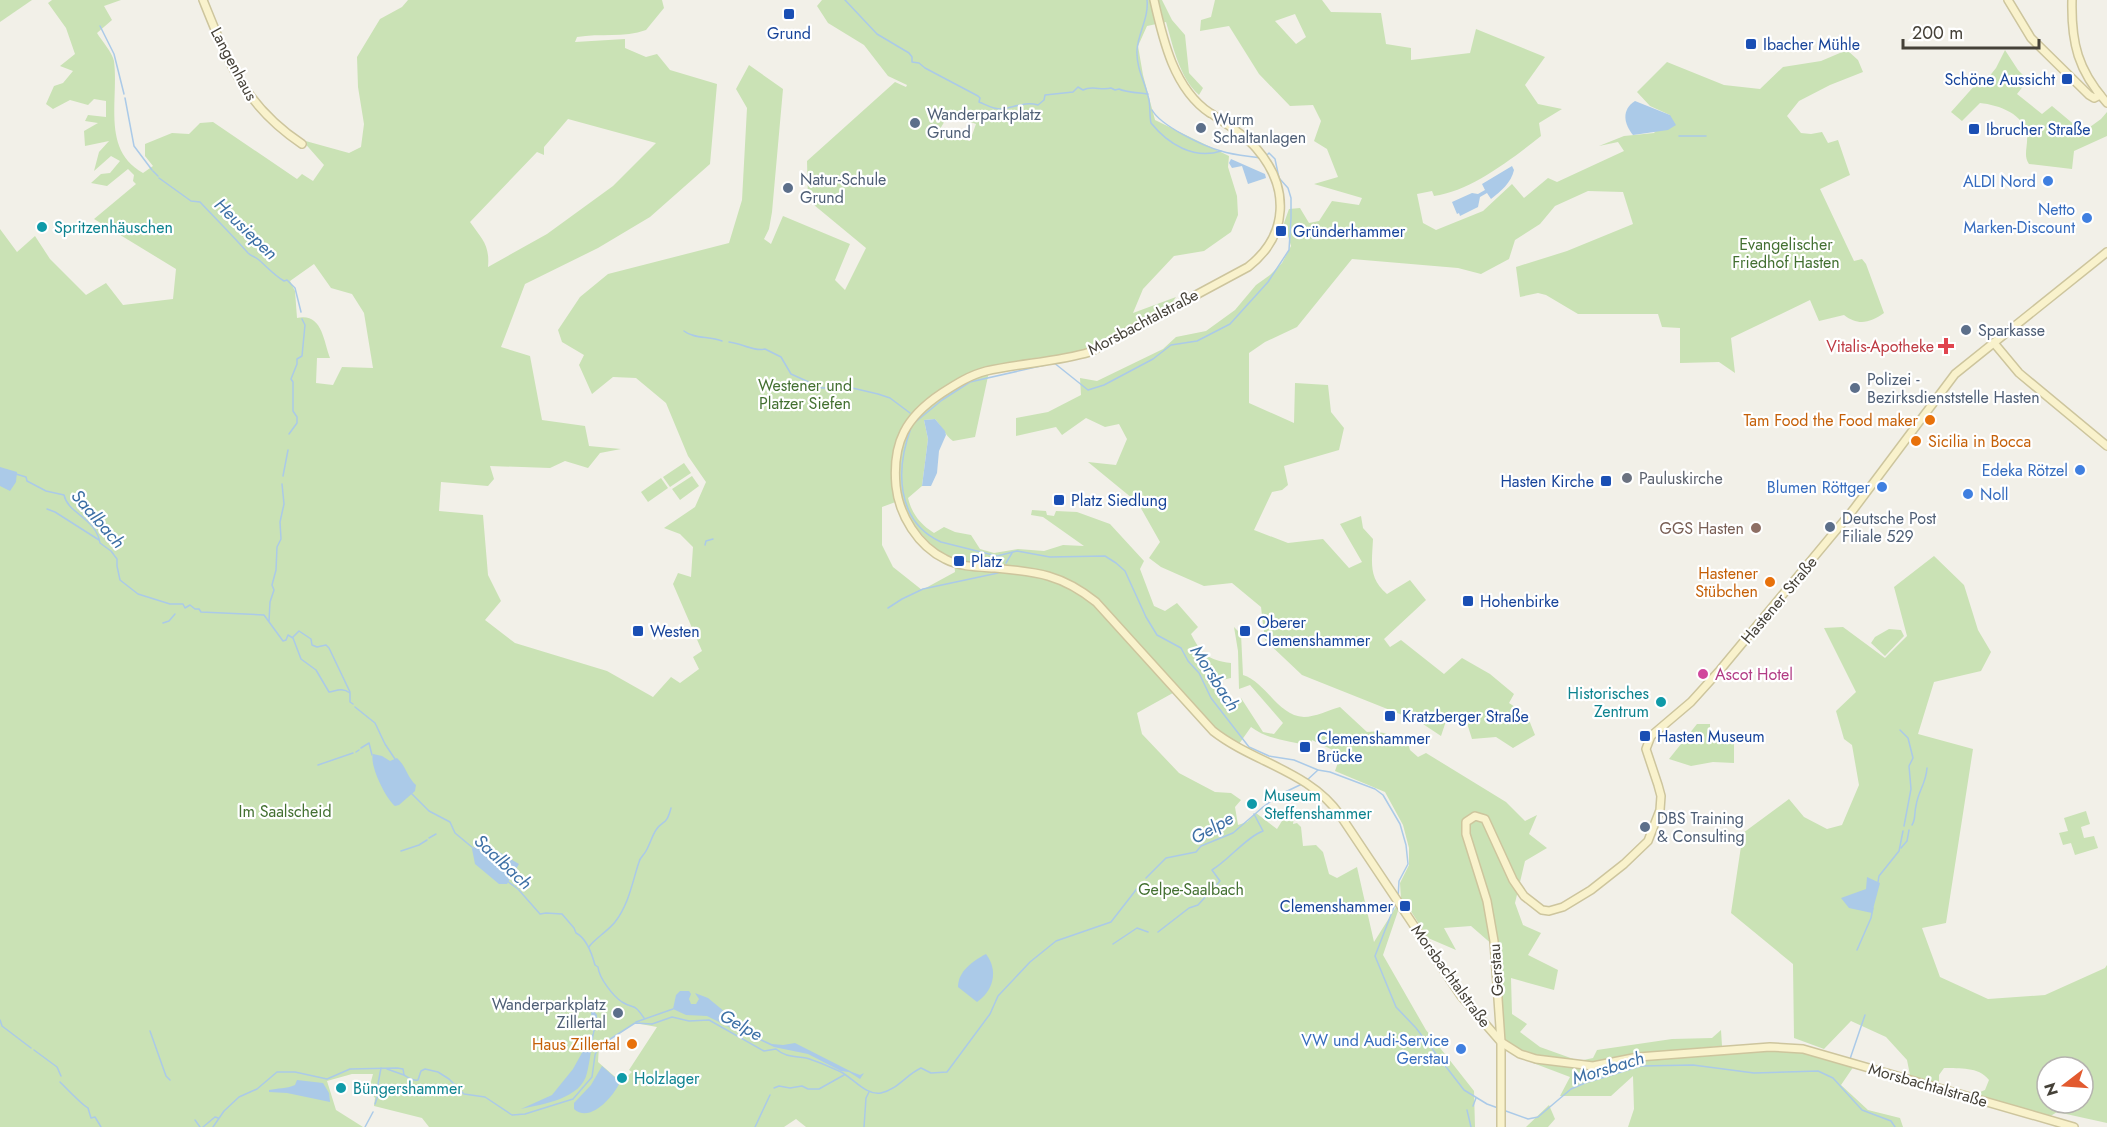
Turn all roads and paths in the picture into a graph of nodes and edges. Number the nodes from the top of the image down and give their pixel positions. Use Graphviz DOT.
graph roads {
  1 [pos="203,0"];
  2 [pos="1154,0"];
  3 [pos="2008,0"];
  4 [pos="2072,0"];
  5 [pos="2100,95"];
  6 [pos="2107,103"];
  7 [pos="302,144"];
  8 [pos="2107,252"];
  9 [pos="1994,344"];
  10 [pos="2107,446"];
  11 [pos="1491,920"];
  12 [pos="1501,1042"];
  13 [pos="1515,1051"];
  14 [pos="1501,1059"];
  15 [pos="1501,1127"];
  16 [pos="2074,1127"];
  1 -- 7 [label="main road, Langenhaus"];
  2 -- 12 [label="main road, Morsbachtalstraße"];
  3 -- 5 [label="main road"];
  4 -- 5 [label="main road"];
  5 -- 6 [label="main road"];
  8 -- 9 [label="main road, Hastener Straße"];
  9 -- 10 [label="main road"];
  9 -- 11 [label="main road, Hastener Straße"];
  11 -- 12 [label="main road, Gerstau"];
  12 -- 13 [label="main road, Morsbachtalstraße"];
  12 -- 14 [label="main road, Gerstau"];
  13 -- 14 [label="main road"];
  13 -- 16 [label="main road, Morsbachtalstraße"];
  14 -- 15 [label="main road, Gerstau"];
}
